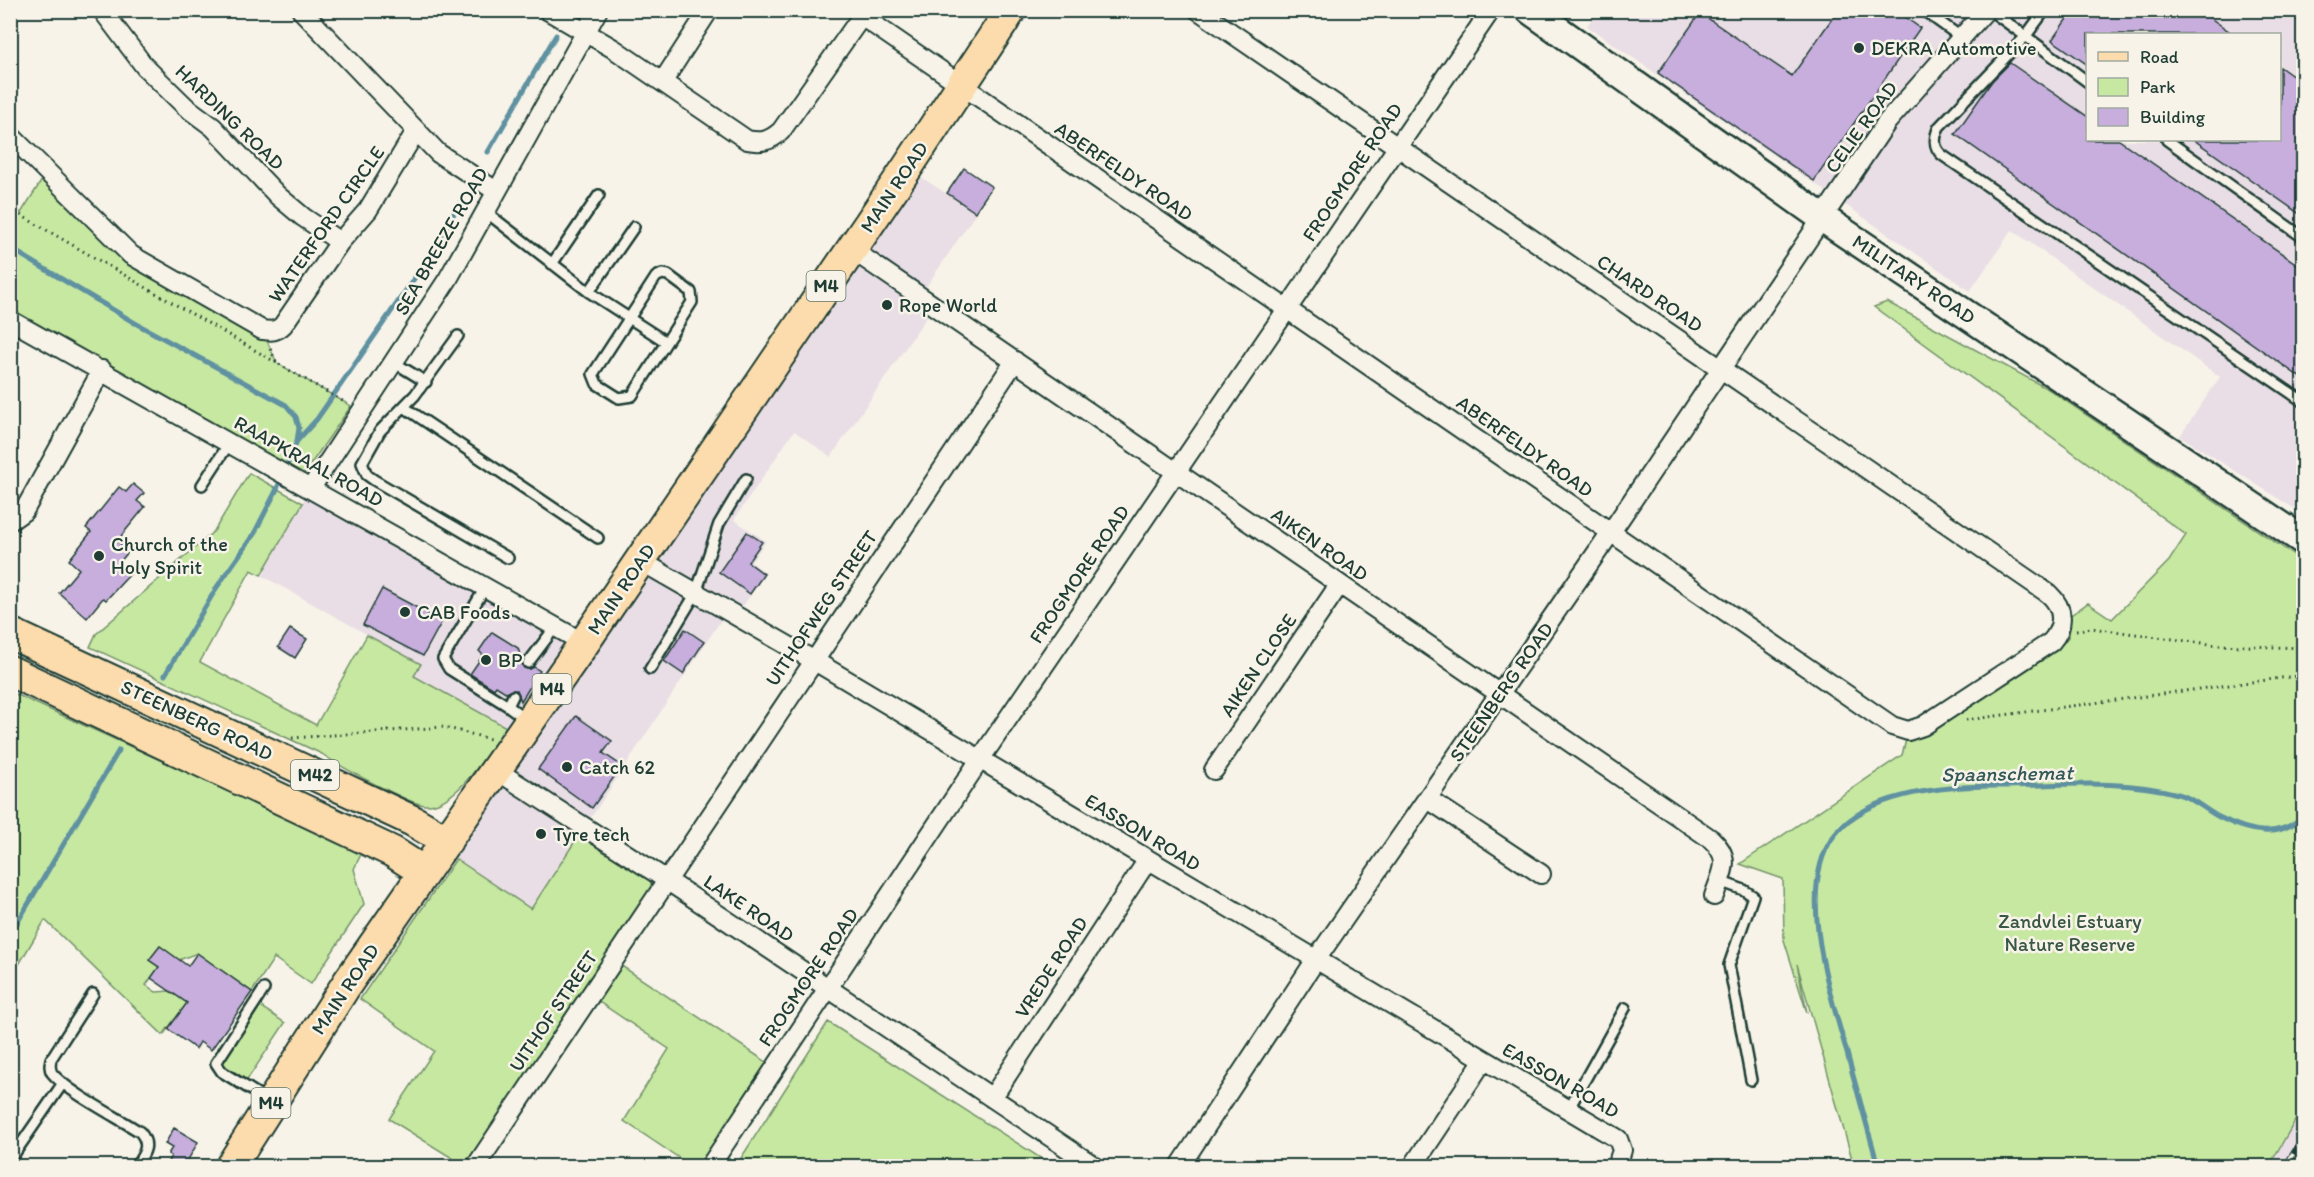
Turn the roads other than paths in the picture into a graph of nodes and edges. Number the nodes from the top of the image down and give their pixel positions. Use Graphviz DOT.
graph roads {
  1 [pos="102,10"];
  2 [pos="301,10"];
  3 [pos="547,10"];
  4 [pos="598,10"];
  5 [pos="709,10"];
  6 [pos="1011,10"];
  7 [pos="1198,10"];
  8 [pos="1491,10"];
  9 [pos="1530,10"];
  10 [pos="1923,10"];
  11 [pos="1986,10"];
  12 [pos="1990,10"];
  13 [pos="2045,10"];
  14 [pos="2294,10"];
  15 [pos="863,13"];
  16 [pos="2304,17"];
  17 [pos="585,33"];
  18 [pos="2025,37"];
  19 [pos="1962,38"];
  20 [pos="663,81"];
  21 [pos="2086,81"];
  22 [pos="960,86"];
  23 [pos="416,130"];
  24 [pos="10,135"];
  25 [pos="2168,141"];
  26 [pos="1396,147"];
  27 [pos="496,190"];
  28 [pos="599,195"];
  29 [pos="486,212"];
  30 [pos="1824,219"];
  31 [pos="634,227"];
  32 [pos="2304,237"];
  33 [pos="340,242"];
  34 [pos="851,249"];
  35 [pos="552,264"];
  36 [pos="589,292"];
  37 [pos="1286,308"];
  38 [pos="630,318"];
  39 [pos="10,320"];
  40 [pos="458,336"];
  41 [pos="666,342"];
  42 [pos="1015,361"];
  43 [pos="395,363"];
  44 [pos="102,370"];
  45 [pos="1721,370"];
  46 [pos="426,382"];
  47 [pos="2304,402"];
  48 [pos="404,407"];
  49 [pos="230,442"];
  50 [pos="1177,471"];
  51 [pos="746,478"];
  52 [pos="305,484"];
  53 [pos="202,485"];
  54 [pos="10,521"];
  55 [pos="1611,532"];
  56 [pos="598,538"];
  57 [pos="2304,541"];
  58 [pos="508,558"];
  59 [pos="639,560"];
  60 [pos="1339,585"];
  61 [pos="486,586"];
  62 [pos="696,593"];
  63 [pos="556,626"];
  64 [pos="2060,628"];
  65 [pos="10,633"];
  66 [pos="584,643"];
  67 [pos="813,660"];
  68 [pos="528,663"];
  69 [pos="650,669"];
  70 [pos="10,670"];
  71 [pos="1500,693"];
  72 [pos="513,696"];
  73 [pos="519,713"];
  74 [pos="497,755"];
  75 [pos="979,761"];
  76 [pos="1214,770"];
  77 [pos="1428,799"];
  78 [pos="447,841"];
  79 [pos="1147,861"];
  80 [pos="424,872"];
  81 [pos="1541,874"];
  82 [pos="667,881"];
  83 [pos="1716,889"];
  84 [pos="1315,961"];
  85 [pos="264,988"];
  86 [pos="829,988"];
  87 [pos="93,994"];
  88 [pos="1625,1008"];
  89 [pos="1483,1060"];
  90 [pos="1751,1080"];
  91 [pos="63,1083"];
  92 [pos="992,1098"];
  93 [pos="272,1102"];
  94 [pos="1568,1110"];
  95 [pos="10,1160"];
  96 [pos="136,1167"];
  97 [pos="231,1167"];
  98 [pos="476,1167"];
  99 [pos="710,1167"];
  100 [pos="1094,1167"];
  101 [pos="1180,1167"];
  102 [pos="1413,1167"];
  103 [pos="1617,1167"];
  1 -- 33 [label="street, HARDING ROAD"];
  2 -- 23 [label="street"];
  3 -- 17 [label="street"];
  4 -- 17 [label="street, SEA BREEZE ROAD"];
  5 -- 20 [label="street"];
  6 -- 22 [label="main road, MAIN ROAD / M4"];
  7 -- 26 [label="street, CHARD ROAD"];
  8 -- 26 [label="street, FROGMORE ROAD"];
  9 -- 30 [label="main road, MILITARY ROAD"];
  10 -- 19 [label="lane"];
  11 -- 19 [label="street, CELIE ROAD"];
  12 -- 18 [label="lane"];
  13 -- 18 [label="lane"];
  14 -- 16 [label="lane"];
  15 -- 20 [label="street"];
  15 -- 22 [label="street, ABERFELDY ROAD"];
  17 -- 20 [label="street"];
  17 -- 27 [label="street, SEA BREEZE ROAD"];
  18 -- 21 [label="lane"];
  18 -- 47 [label="lane"];
  19 -- 30 [label="street, CELIE ROAD"];
  22 -- 34 [label="main road, MAIN ROAD / M4"];
  22 -- 37 [label="street, ABERFELDY ROAD"];
  23 -- 27 [label="street"];
  23 -- 33 [label="street, WATERFORD CIRCLE"];
  24 -- 33 [label="street, WATERFORD CIRCLE"];
  25 -- 32 [label="lane"];
  26 -- 37 [label="street, FROGMORE ROAD"];
  26 -- 45 [label="street, CHARD ROAD"];
  27 -- 29 [label="street, SEA BREEZE ROAD"];
  28 -- 35 [label="lane"];
  29 -- 35 [label="lane"];
  29 -- 43 [label="street, SEA BREEZE ROAD"];
  30 -- 45 [label="street, STEENBERG ROAD"];
  30 -- 57 [label="main road, MILITARY ROAD"];
  31 -- 36 [label="lane"];
  34 -- 42 [label="street, AIKEN ROAD"];
  34 -- 59 [label="main road, MAIN ROAD / M4"];
  35 -- 36 [label="lane"];
  36 -- 38 [label="lane"];
  37 -- 50 [label="street, FROGMORE ROAD"];
  37 -- 55 [label="street, ABERFELDY ROAD"];
  38 -- 41 [label="lane"];
  38 -- 41 [label="lane"];
  38 -- 41 [label="lane"];
  39 -- 44 [label="street, RAAPKRAAL ROAD"];
  40 -- 46 [label="lane"];
  42 -- 50 [label="street, AIKEN ROAD"];
  42 -- 67 [label="street, UITHOFWEG STREET"];
  43 -- 46 [label="lane"];
  43 -- 52 [label="street, SEA BREEZE ROAD"];
  44 -- 49 [label="street, RAAPKRAAL ROAD"];
  44 -- 54 [label="street"];
  45 -- 55 [label="street, STEENBERG ROAD"];
  45 -- 64 [label="street, CHARD ROAD"];
  46 -- 48 [label="lane"];
  48 -- 56 [label="lane"];
  48 -- 58 [label="lane"];
  49 -- 52 [label="street, RAAPKRAAL ROAD"];
  49 -- 53 [label="lane"];
  50 -- 60 [label="street, AIKEN ROAD"];
  50 -- 75 [label="street, FROGMORE ROAD"];
  51 -- 62 [label="lane"];
  52 -- 61 [label="street, RAAPKRAAL ROAD"];
  55 -- 64 [label="street, ABERFELDY ROAD"];
  55 -- 71 [label="street, STEENBERG ROAD"];
  59 -- 62 [label="street, EASSON ROAD"];
  59 -- 66 [label="main road, MAIN ROAD / M4"];
  60 -- 71 [label="street, AIKEN ROAD"];
  60 -- 76 [label="street, AIKEN CLOSE"];
  61 -- 63 [label="street, RAAPKRAAL ROAD"];
  61 -- 73 [label="lane"];
  62 -- 67 [label="street, EASSON ROAD"];
  62 -- 69 [label="lane"];
  63 -- 66 [label="street, RAAPKRAAL ROAD"];
  63 -- 68 [label="lane"];
  65 -- 78 [label="main road, STEENBERG ROAD / M42"];
  66 -- 73 [label="main road, MAIN ROAD / M4"];
  67 -- 75 [label="street, EASSON ROAD"];
  67 -- 82 [label="street, UITHOFWEG STREET"];
  70 -- 80 [label="main road, STEENBERG ROAD / M42"];
  71 -- 77 [label="street, STEENBERG ROAD"];
  71 -- 83 [label="street, AIKEN ROAD"];
  72 -- 73 [label="lane"];
  73 -- 74 [label="main road, MAIN ROAD / M4"];
  74 -- 78 [label="main road, MAIN ROAD / M4"];
  74 -- 82 [label="street, LAKE ROAD"];
  75 -- 79 [label="street, EASSON ROAD"];
  75 -- 86 [label="street, FROGMORE ROAD"];
  77 -- 81 [label="street"];
  77 -- 84 [label="street, STEENBERG ROAD"];
  78 -- 80 [label="main road, MAIN ROAD / M4"];
  79 -- 84 [label="street, EASSON ROAD"];
  79 -- 92 [label="street, VREDE ROAD"];
  80 -- 93 [label="main road, MAIN ROAD / M4"];
  82 -- 86 [label="street, LAKE ROAD"];
  82 -- 98 [label="street, UITHOF STREET"];
  83 -- 90 [label="lane"];
  84 -- 89 [label="street, EASSON ROAD"];
  84 -- 101 [label="street, STEENBERG ROAD"];
  85 -- 93 [label="lane"];
  86 -- 92 [label="street, LAKE ROAD"];
  86 -- 99 [label="street, FROGMORE ROAD"];
  87 -- 91 [label="lane"];
  88 -- 94 [label="lane"];
  89 -- 94 [label="street, EASSON ROAD"];
  89 -- 102 [label="street"];
  91 -- 95 [label="lane"];
  91 -- 96 [label="lane"];
  92 -- 100 [label="street, LAKE ROAD"];
  93 -- 97 [label="main road, MAIN ROAD / M4"];
  94 -- 103 [label="street, EASSON ROAD"];
}
